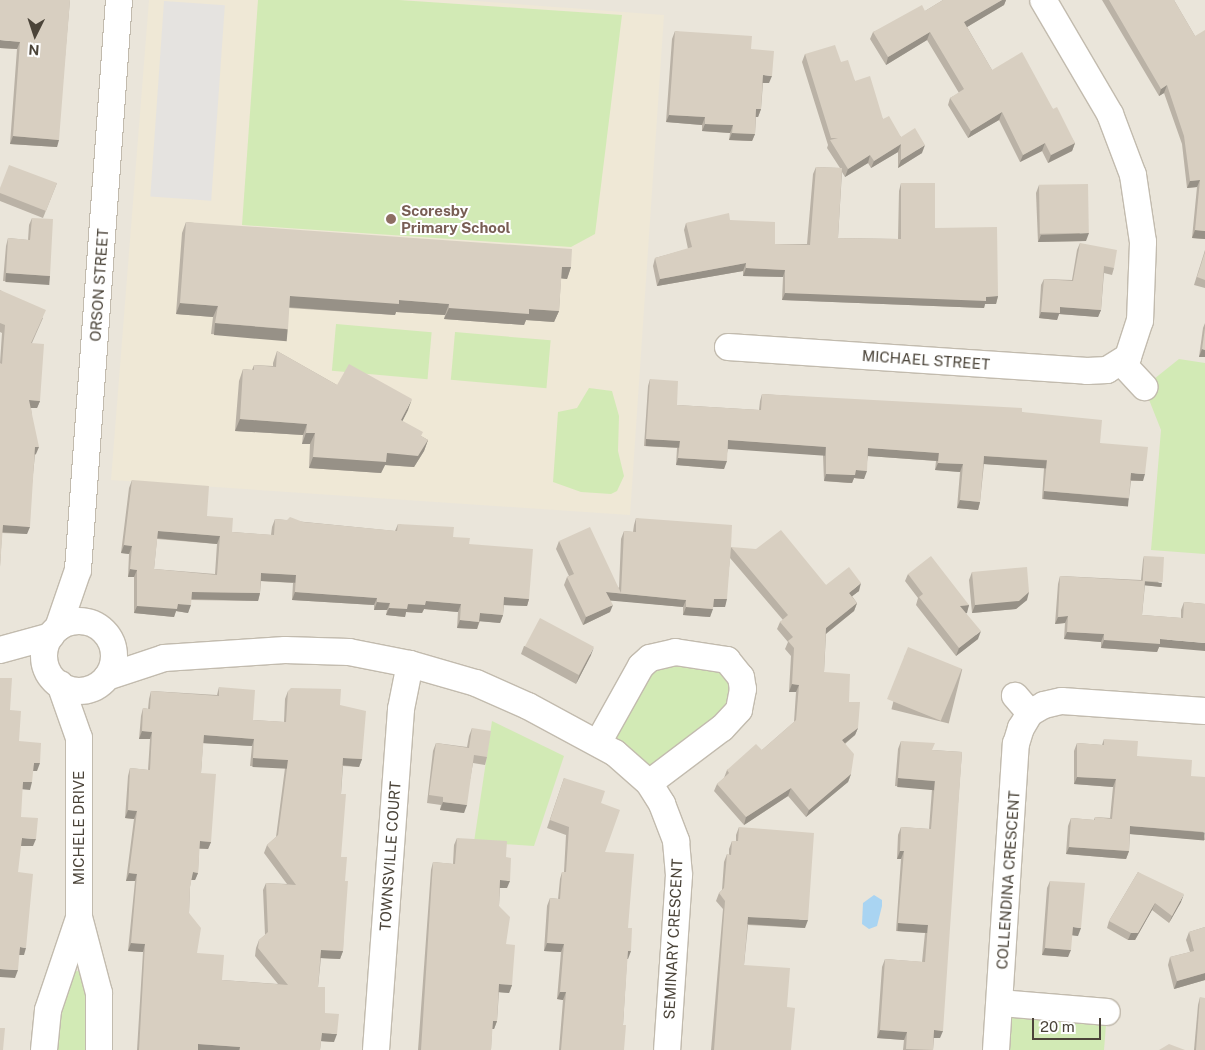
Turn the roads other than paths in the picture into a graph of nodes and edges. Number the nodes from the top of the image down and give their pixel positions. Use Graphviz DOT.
graph roads {
  1 [pos="119,0"];
  2 [pos="1043,0"];
  3 [pos="728,347"];
  4 [pos="1122,363"];
  5 [pos="1144,387"];
  6 [pos="78,570"];
  7 [pos="54,632"];
  8 [pos="102,632"];
  9 [pos="0,650"];
  10 [pos="0,656"];
  11 [pos="164,658"];
  12 [pos="410,664"];
  13 [pos="54,677"];
  14 [pos="104,680"];
  15 [pos="1205,711"];
  16 [pos="80,738"];
  17 [pos="598,743"];
  18 [pos="649,783"];
  19 [pos="79,917"];
  20 [pos="59,976"];
  21 [pos="95,977"];
  22 [pos="1000,1002"];
  23 [pos="1107,1012"];
  24 [pos="44,1050"];
  25 [pos="99,1050"];
  26 [pos="376,1050"];
  27 [pos="667,1050"];
  28 [pos="996,1050"];
  1 -- 6 [label="street, ORSON STREET"];
  2 -- 4 [label="street"];
  3 -- 4 [label="street, MICHAEL STREET"];
  4 -- 5 [label="street"];
  6 -- 7 [label="street, ORSON STREET"];
  6 -- 8 [label="street, ORSON STREET"];
  7 -- 8 [label="street"];
  7 -- 9 [label="street"];
  7 -- 13 [label="street"];
  8 -- 11 [label="street, SEMINARY CRESCENT"];
  8 -- 14 [label="street"];
  10 -- 13 [label="street"];
  11 -- 12 [label="street, SEMINARY CRESCENT"];
  11 -- 14 [label="street, SEMINARY CRESCENT"];
  12 -- 17 [label="street, SEMINARY CRESCENT"];
  12 -- 26 [label="street, TOWNSVILLE COURT"];
  13 -- 14 [label="street"];
  13 -- 16 [label="street, MICHELE DRIVE"];
  14 -- 16 [label="street, MICHELE DRIVE"];
  15 -- 22 [label="street, COLLENDINA CRESCENT"];
  16 -- 19 [label="street, MICHELE DRIVE"];
  17 -- 18 [label="street, SEMINARY CRESCENT"];
  17 -- 18 [label="street"];
  18 -- 27 [label="street, SEMINARY CRESCENT"];
  19 -- 20 [label="street, MICHELE DRIVE"];
  19 -- 21 [label="street, MICHELE DRIVE"];
  20 -- 21 [label="street"];
  20 -- 24 [label="street, MICHELE DRIVE"];
  21 -- 25 [label="street, MICHELE DRIVE"];
  22 -- 23 [label="street"];
  22 -- 28 [label="street, COLLENDINA CRESCENT"];
}
